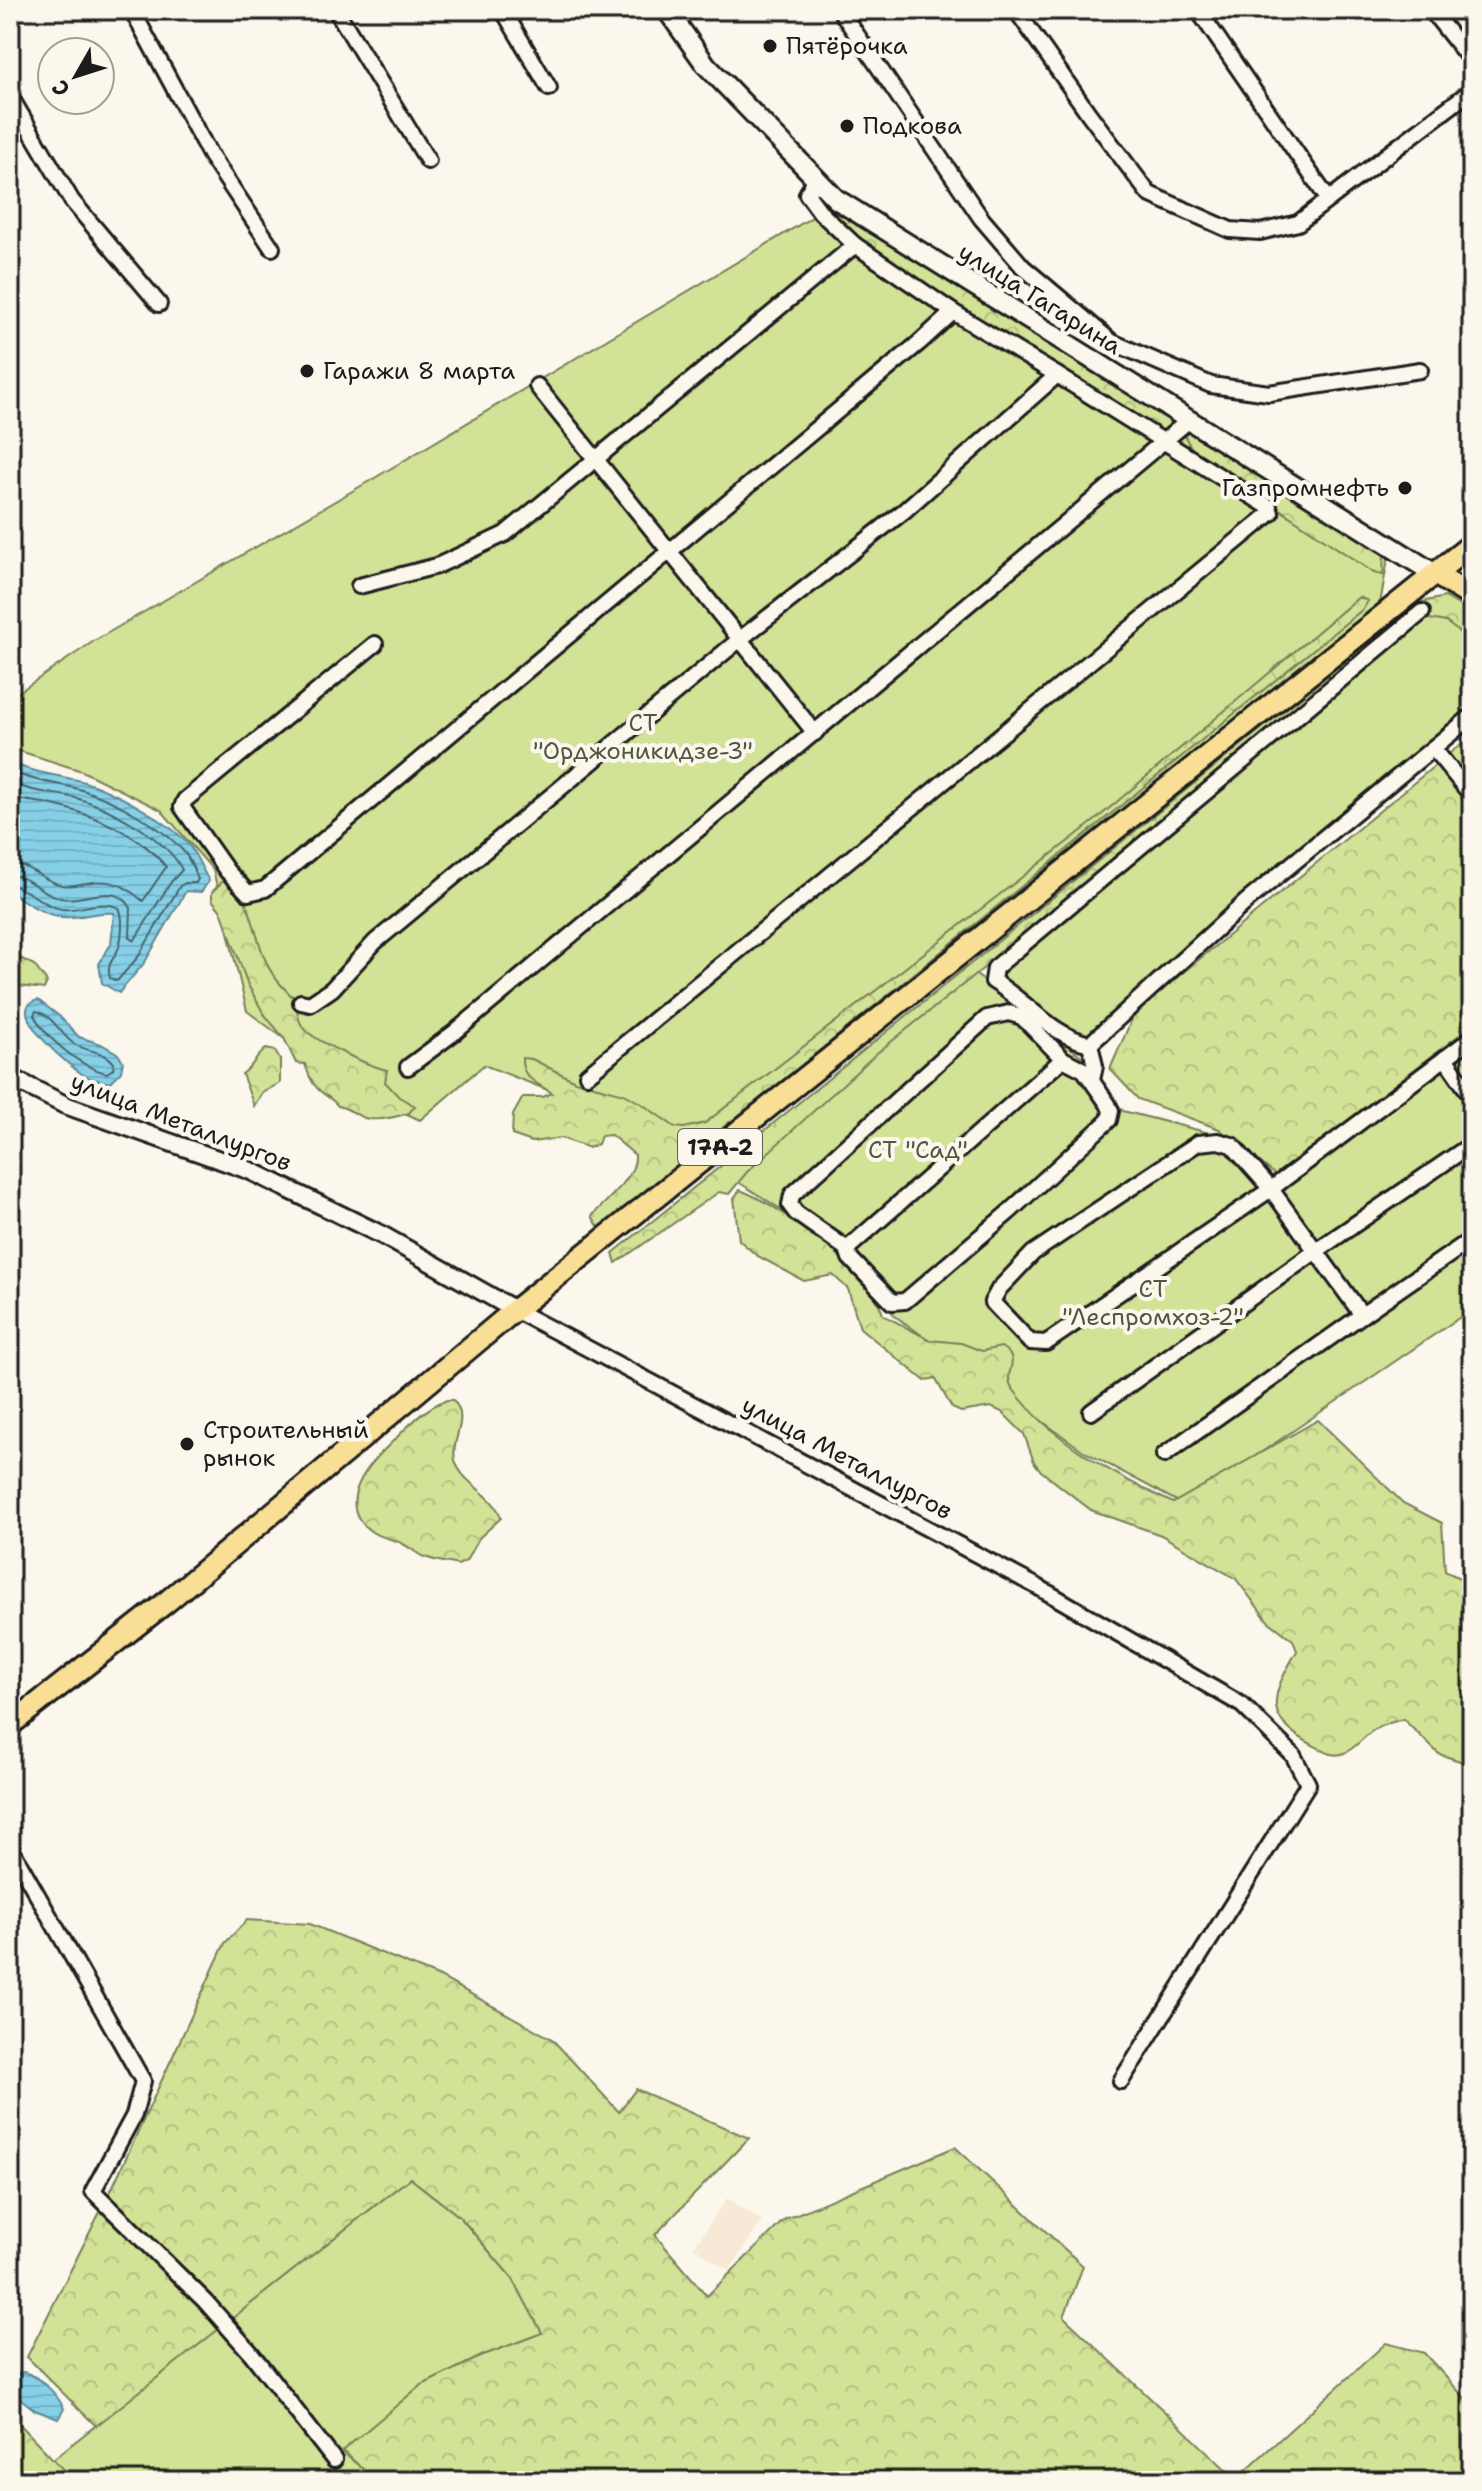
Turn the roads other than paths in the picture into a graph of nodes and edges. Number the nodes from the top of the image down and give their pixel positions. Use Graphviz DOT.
graph roads {
  1 [pos="132,10"];
  2 [pos="336,10"];
  3 [pos="503,10"];
  4 [pos="667,10"];
  5 [pos="840,10"];
  6 [pos="1016,10"];
  7 [pos="1198,10"];
  8 [pos="1431,10"];
  9 [pos="1472,62"];
  10 [pos="549,88"];
  11 [pos="1472,90"];
  12 [pos="10,96"];
  13 [pos="428,161"];
  14 [pos="816,178"];
  15 [pos="1328,199"];
  16 [pos="855,245"];
  17 [pos="272,248"];
  18 [pos="159,304"];
  19 [pos="953,312"];
  20 [pos="1420,370"];
  21 [pos="1057,375"];
  22 [pos="537,386"];
  23 [pos="1188,421"];
  24 [pos="1166,442"];
  25 [pos="597,461"];
  26 [pos="1472,544"];
  27 [pos="668,551"];
  28 [pos="1435,574"];
  29 [pos="359,586"];
  30 [pos="1472,597"];
  31 [pos="1422,612"];
  32 [pos="739,640"];
  33 [pos="375,644"];
  34 [pos="1472,716"];
  35 [pos="815,733"];
  36 [pos="1433,748"];
  37 [pos="1472,796"];
  38 [pos="301,1002"];
  39 [pos="1472,1038"];
  40 [pos="1090,1044"];
  41 [pos="1445,1058"];
  42 [pos="1063,1059"];
  43 [pos="408,1067"];
  44 [pos="587,1075"];
  45 [pos="10,1077"];
  46 [pos="1092,1080"];
  47 [pos="1472,1097"];
  48 [pos="1472,1144"];
  49 [pos="1271,1189"];
  50 [pos="1472,1239"];
  51 [pos="847,1249"];
  52 [pos="1316,1251"];
  53 [pos="515,1310"];
  54 [pos="1362,1315"];
  55 [pos="1091,1412"];
  56 [pos="1164,1455"];
  57 [pos="10,1725"];
  58 [pos="10,1847"];
  59 [pos="1121,2081"];
  60 [pos="334,2460"];
  1 -- 17 [label="street"];
  2 -- 13 [label="street"];
  3 -- 10 [label="street"];
  4 -- 14 [label="main road, улица Гагарина"];
  5 -- 20 [label="street"];
  6 -- 15 [label="street"];
  7 -- 15 [label="street"];
  8 -- 9 [label="street"];
  11 -- 15 [label="street"];
  12 -- 18 [label="street"];
  14 -- 16 [label="street"];
  14 -- 23 [label="main road, улица Гагарина"];
  16 -- 19 [label="street"];
  16 -- 25 [label="street"];
  19 -- 21 [label="street"];
  19 -- 27 [label="street"];
  21 -- 24 [label="street"];
  21 -- 32 [label="street"];
  22 -- 25 [label="street"];
  23 -- 24 [label="street"];
  23 -- 28 [label="main road, улица Гагарина"];
  24 -- 35 [label="street"];
  24 -- 44 [label="street"];
  25 -- 27 [label="street"];
  25 -- 29 [label="street"];
  26 -- 28 [label="main road, 17А-2"];
  27 -- 32 [label="street"];
  27 -- 33 [label="street"];
  28 -- 30 [label="main road"];
  28 -- 53 [label="main road, 17А-2"];
  31 -- 40 [label="street"];
  32 -- 35 [label="street"];
  32 -- 38 [label="street"];
  34 -- 36 [label="street"];
  35 -- 43 [label="street"];
  36 -- 37 [label="street"];
  36 -- 40 [label="street"];
  39 -- 41 [label="street"];
  40 -- 46 [label="street"];
  41 -- 47 [label="street"];
  41 -- 49 [label="street"];
  42 -- 46 [label="street"];
  42 -- 51 [label="street"];
  42 -- 51 [label="street"];
  45 -- 53 [label="street, улица Металлургов"];
  46 -- 51 [label="street"];
  48 -- 52 [label="street"];
  49 -- 49 [label="street"];
  49 -- 52 [label="street"];
  50 -- 54 [label="street"];
  52 -- 54 [label="street"];
  52 -- 55 [label="street"];
  53 -- 57 [label="main road, 17А-2"];
  53 -- 59 [label="street, улица Металлургов"];
  54 -- 56 [label="street"];
  58 -- 60 [label="street"];
}
